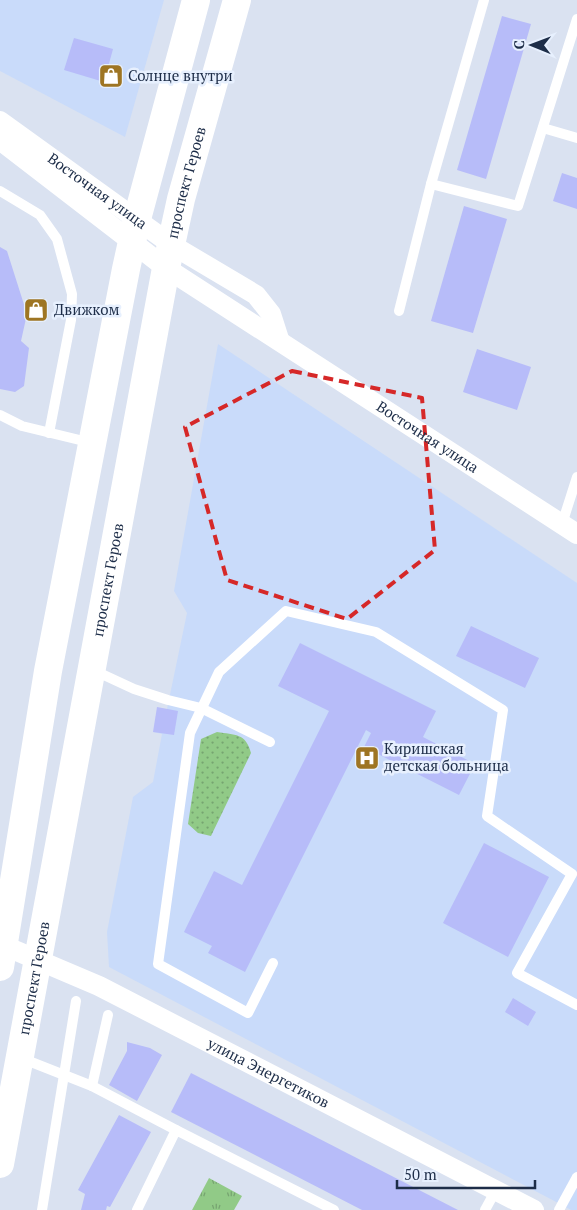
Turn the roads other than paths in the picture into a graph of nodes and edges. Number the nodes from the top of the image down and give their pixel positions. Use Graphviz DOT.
graph roads {
  1 [pos="196,0"];
  2 [pos="237,0"];
  3 [pos="484,0"];
  4 [pos="576,24"];
  5 [pos="0,121"];
  6 [pos="543,128"];
  7 [pos="577,138"];
  8 [pos="0,140"];
  9 [pos="431,184"];
  10 [pos="0,191"];
  11 [pos="135,230"];
  12 [pos="169,256"];
  13 [pos="399,311"];
  14 [pos="0,415"];
  15 [pos="49,433"];
  16 [pos="94,444"];
  17 [pos="577,477"];
  18 [pos="570,529"];
  19 [pos="92,670"];
  20 [pos="201,708"];
  21 [pos="270,742"];
  22 [pos="1,952"];
  23 [pos="39,959"];
  24 [pos="273,963"];
  25 [pos="76,1000"];
  26 [pos="577,1005"];
  27 [pos="108,1016"];
  28 [pos="20,1058"];
  29 [pos="65,1074"];
  30 [pos="92,1086"];
  31 [pos="176,1130"];
  32 [pos="0,1164"];
  33 [pos="577,1177"];
  34 [pos="496,1190"];
  35 [pos="42,1210"];
  36 [pos="137,1210"];
  37 [pos="334,1210"];
  38 [pos="484,1210"];
  39 [pos="534,1210"];
  40 [pos="559,1210"];
  1 -- 11 [label="main road"];
  2 -- 12 [label="main road, проспект Героев"];
  3 -- 9 [label="lane"];
  4 -- 6 [label="lane"];
  5 -- 11 [label="street, Восточная улица"];
  6 -- 7 [label="lane"];
  6 -- 9 [label="lane"];
  8 -- 11 [label="street, Восточная улица"];
  9 -- 13 [label="lane"];
  10 -- 15 [label="lane"];
  11 -- 12 [label="street, Восточная улица"];
  11 -- 16 [label="main road"];
  12 -- 18 [label="street, Восточная улица"];
  12 -- 19 [label="main road, проспект Героев"];
  14 -- 15 [label="lane"];
  15 -- 16 [label="lane"];
  16 -- 22 [label="main road"];
  17 -- 18 [label="lane"];
  19 -- 20 [label="lane"];
  19 -- 23 [label="main road, проспект Героев"];
  20 -- 21 [label="lane"];
  20 -- 24 [label="lane"];
  20 -- 26 [label="lane"];
  22 -- 23 [label="street, улица Энергетиков"];
  23 -- 28 [label="main road, проспект Героев"];
  23 -- 34 [label="street, улица Энергетиков"];
  25 -- 29 [label="lane"];
  27 -- 30 [label="lane"];
  28 -- 29 [label="lane"];
  28 -- 32 [label="main road, проспект Героев"];
  29 -- 30 [label="lane"];
  29 -- 35 [label="lane"];
  30 -- 31 [label="lane"];
  31 -- 36 [label="lane"];
  31 -- 37 [label="lane"];
  33 -- 40 [label="lane"];
  34 -- 38 [label="lane"];
  34 -- 39 [label="street, улица Энергетиков"];
}
